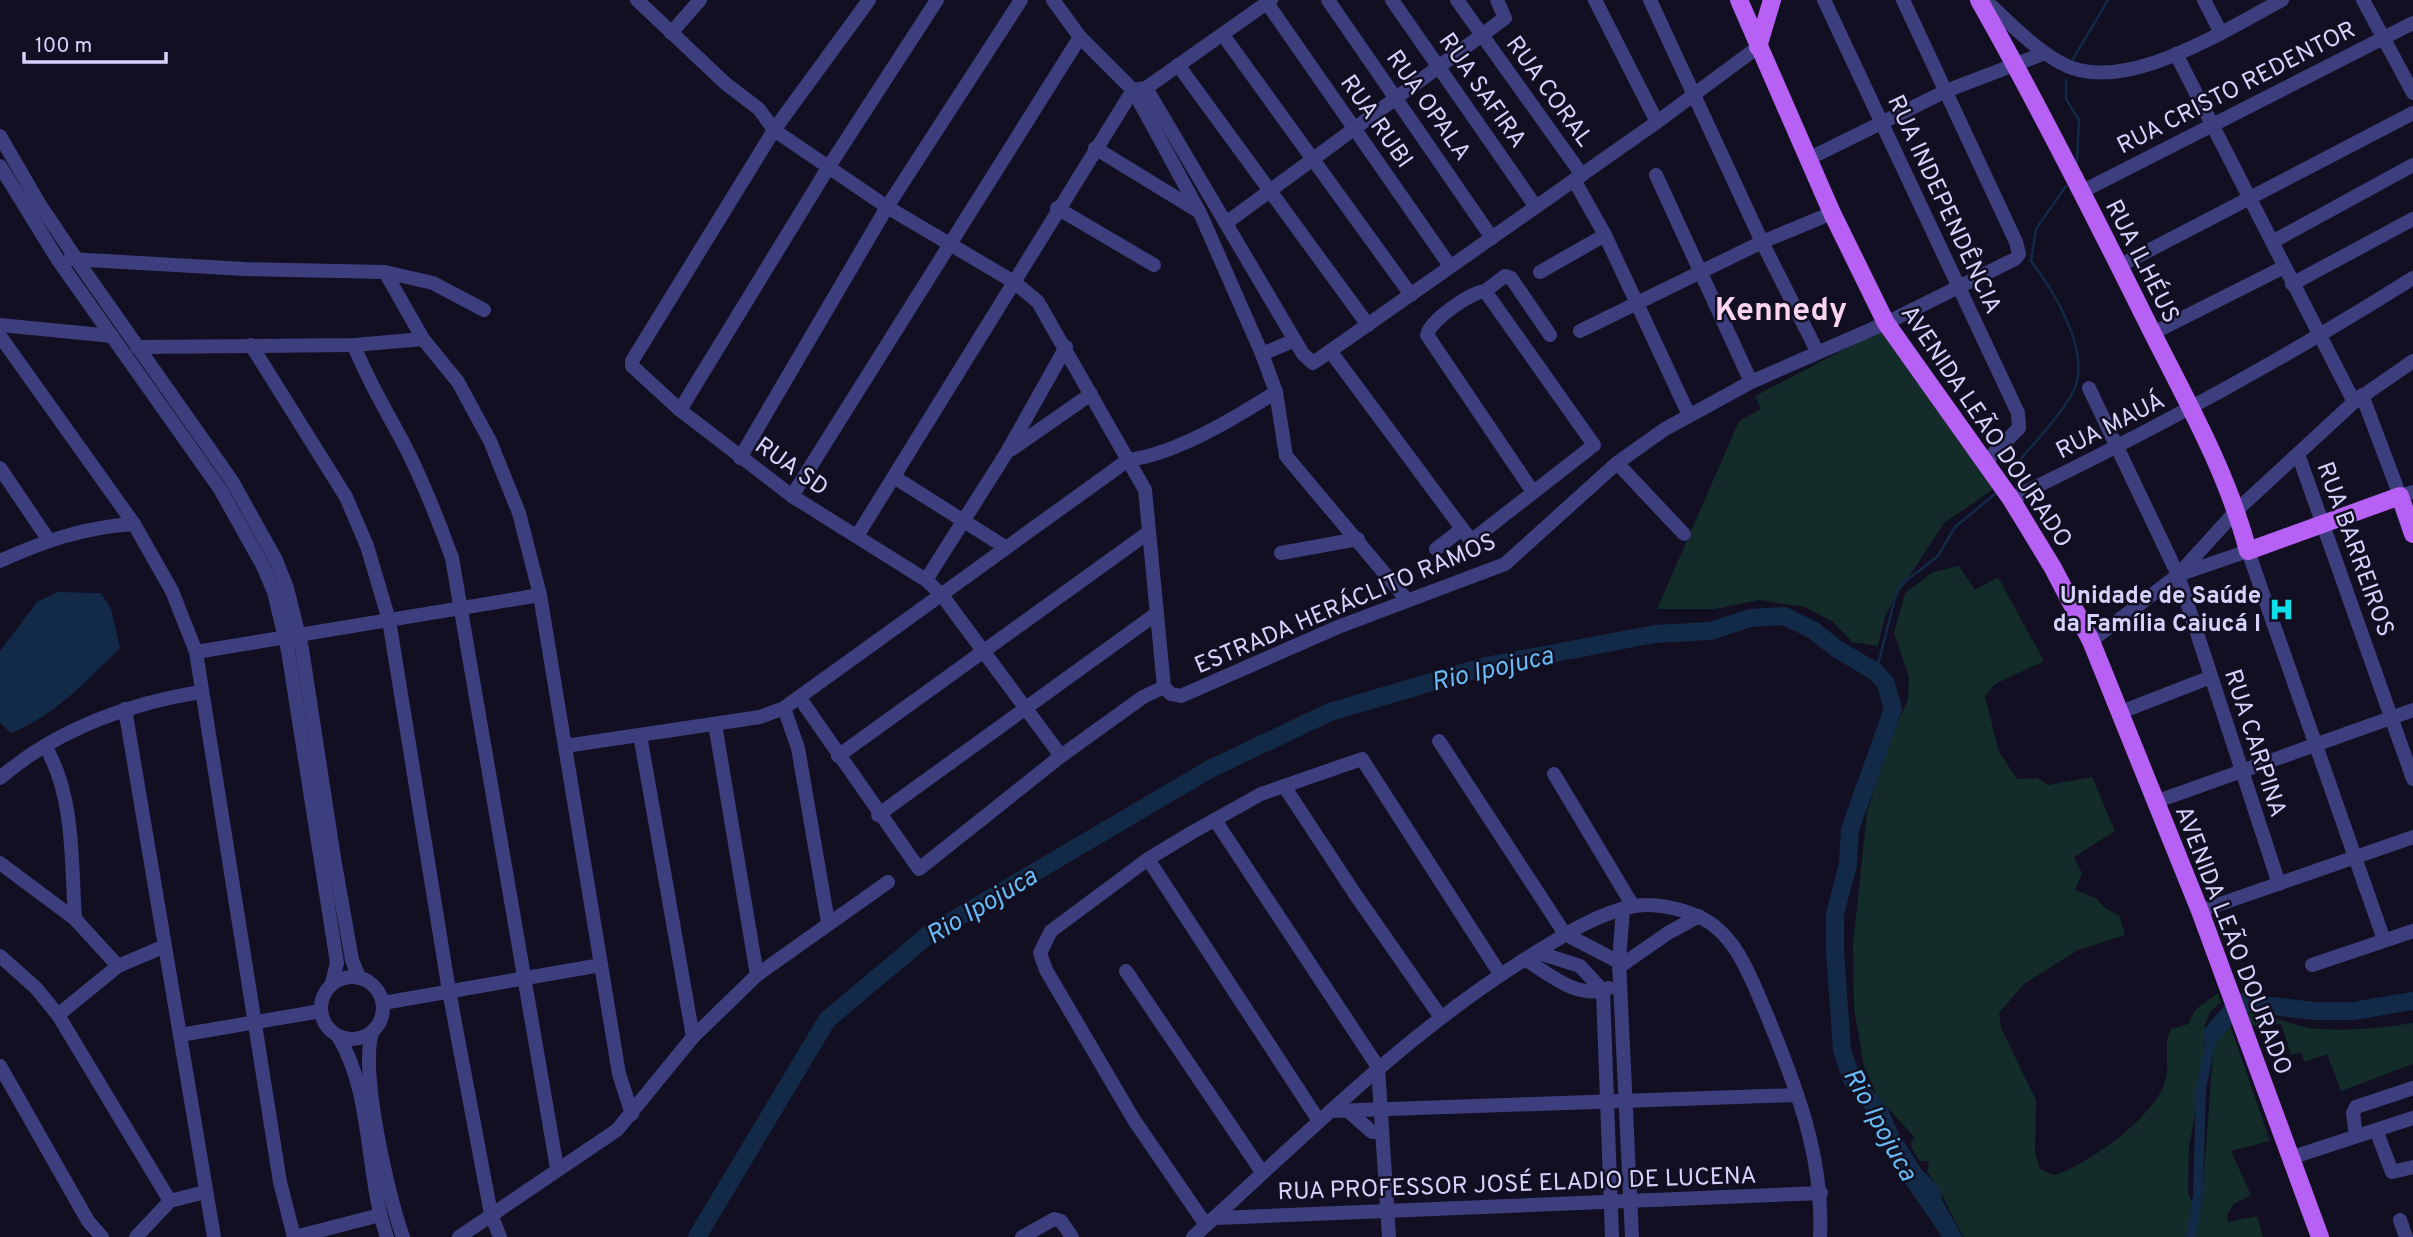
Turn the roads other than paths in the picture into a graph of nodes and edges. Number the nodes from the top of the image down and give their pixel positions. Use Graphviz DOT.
graph roads {
  1 [pos="637,0"];
  2 [pos="700,0"];
  3 [pos="869,0"];
  4 [pos="937,0"];
  5 [pos="1021,0"];
  6 [pos="1053,0"];
  7 [pos="1328,0"];
  8 [pos="1392,0"];
  9 [pos="1457,0"];
  10 [pos="1497,0"];
  11 [pos="1595,0"];
  12 [pos="1650,0"];
  13 [pos="1738,0"];
  14 [pos="1772,0"];
  15 [pos="1824,0"];
  16 [pos="1903,0"];
  17 [pos="1979,0"];
  18 [pos="1985,0"];
  19 [pos="2204,0"];
  20 [pos="2363,0"];
  21 [pos="1269,1"];
  22 [pos="2279,1"];
  23 [pos="2413,23"];
  24 [pos="2220,31"];
  25 [pos="671,33"];
  26 [pos="1223,35"];
  27 [pos="1482,36"];
  28 [pos="1080,37"];
  29 [pos="2383,38"];
  30 [pos="1759,47"];
  31 [pos="2045,53"];
  32 [pos="2176,54"];
  33 [pos="2014,62"];
  34 [pos="1178,65"];
  35 [pos="1441,68"];
  36 [pos="1140,89"];
  37 [pos="1946,91"];
  38 [pos="2413,93"];
  39 [pos="1694,94"];
  40 [pos="1398,99"];
  41 [pos="2413,113"];
  42 [pos="1657,122"];
  43 [pos="1882,122"];
  44 [pos="2211,125"];
  45 [pos="1354,129"];
  46 [pos="774,130"];
  47 [pos="0,136"];
  48 [pos="1095,148"];
  49 [pos="1312,158"];
  50 [pos="1808,159"];
  51 [pos="2413,165"];
  52 [pos="0,166"];
  53 [pos="828,168"];
  54 [pos="1656,175"];
  55 [pos="1578,177"];
  56 [pos="1271,190"];
  57 [pos="2081,192"];
  58 [pos="2249,197"];
  59 [pos="887,207"];
  60 [pos="1536,207"];
  61 [pos="1057,208"];
  62 [pos="1200,213"];
  63 [pos="1832,213"];
  64 [pos="2413,219"];
  65 [pos="1226,223"];
  66 [pos="1605,235"];
  67 [pos="1492,238"];
  68 [pos="1762,242"];
  69 [pos="2272,242"];
  70 [pos="948,245"];
  71 [pos="76,259"];
  72 [pos="58,260"];
  73 [pos="1154,265"];
  74 [pos="1450,266"];
  75 [pos="2119,266"];
  76 [pos="2284,267"];
  77 [pos="385,272"];
  78 [pos="1540,272"];
  79 [pos="1700,272"];
  80 [pos="2413,278"];
  81 [pos="1014,282"];
  82 [pos="2292,284"];
  83 [pos="1957,286"];
  84 [pos="1485,291"];
  85 [pos="1410,295"];
  86 [pos="1637,302"];
  87 [pos="484,310"];
  88 [pos="1886,323"];
  89 [pos="0,325"];
  90 [pos="1368,325"];
  91 [pos="1580,331"];
  92 [pos="2153,333"];
  93 [pos="1550,335"];
  94 [pos="0,336"];
  95 [pos="112,336"];
  96 [pos="2319,337"];
  97 [pos="423,339"];
  98 [pos="1295,340"];
  99 [pos="251,345"];
  100 [pos="354,345"];
  101 [pos="137,346"];
  102 [pos="1066,347"];
  103 [pos="1817,351"];
  104 [pos="1331,352"];
  105 [pos="1262,354"];
  106 [pos="2413,361"];
  107 [pos="1751,382"];
  108 [pos="2089,388"];
  109 [pos="1276,392"];
  110 [pos="1091,394"];
  111 [pos="2358,399"];
  112 [pos="2191,409"];
  113 [pos="680,410"];
  114 [pos="1689,415"];
  115 [pos="2118,448"];
  116 [pos="1007,452"];
  117 [pos="2298,454"];
  118 [pos="740,458"];
  119 [pos="1128,460"];
  120 [pos="1985,462"];
  121 [pos="1617,463"];
  122 [pos="0,468"];
  123 [pos="894,477"];
  124 [pos="226,485"];
  125 [pos="1532,492"];
  126 [pos="2407,494"];
  127 [pos="792,496"];
  128 [pos="2011,499"];
  129 [pos="2237,510"];
  130 [pos="963,521"];
  131 [pos="134,524"];
  132 [pos="2324,524"];
  133 [pos="1462,529"];
  134 [pos="1149,533"];
  135 [pos="1684,534"];
  136 [pos="2413,534"];
  137 [pos="857,536"];
  138 [pos="48,539"];
  139 [pos="1358,539"];
  140 [pos="1005,547"];
  141 [pos="1436,550"];
  142 [pos="2248,551"];
  143 [pos="1281,552"];
  144 [pos="0,561"];
  145 [pos="2178,575"];
  146 [pos="926,580"];
  147 [pos="941,594"];
  148 [pos="540,595"];
  149 [pos="1407,600"];
  150 [pos="463,608"];
  151 [pos="1156,614"];
  152 [pos="389,620"];
  153 [pos="292,636"];
  154 [pos="2091,641"];
  155 [pos="196,652"];
  156 [pos="983,653"];
  157 [pos="2211,677"];
  158 [pos="1164,687"];
  159 [pos="200,692"];
  160 [pos="799,697"];
  161 [pos="784,708"];
  162 [pos="125,709"];
  163 [pos="1025,709"];
  164 [pos="2413,710"];
  165 [pos="2121,712"];
  166 [pos="2392,718"];
  167 [pos="715,724"];
  168 [pos="639,735"];
  169 [pos="1439,741"];
  170 [pos="2316,744"];
  171 [pos="45,746"];
  172 [pos="565,746"];
  173 [pos="838,756"];
  174 [pos="1061,756"];
  175 [pos="2241,772"];
  176 [pos="1554,774"];
  177 [pos="0,778"];
  178 [pos="2413,779"];
  179 [pos="1284,786"];
  180 [pos="2155,802"];
  181 [pos="878,815"];
  182 [pos="1215,820"];
  183 [pos="2413,837"];
  184 [pos="1148,859"];
  185 [pos="2355,859"];
  186 [pos="0,863"];
  187 [pos="888,883"];
  188 [pos="2279,884"];
  189 [pos="1628,908"];
  190 [pos="2200,911"];
  191 [pos="1699,916"];
  192 [pos="75,919"];
  193 [pos="828,922"];
  194 [pos="2413,931"];
  195 [pos="1565,934"];
  196 [pos="2384,940"];
  197 [pos="165,946"];
  198 [pos="0,956"];
  199 [pos="1531,956"];
  200 [pos="1619,964"];
  201 [pos="118,965"];
  202 [pos="601,965"];
  203 [pos="2312,965"];
  204 [pos="1126,971"];
  205 [pos="1500,974"];
  206 [pos="757,975"];
  207 [pos="359,977"];
  208 [pos="523,979"];
  209 [pos="332,983"];
  210 [pos="1620,984"];
  211 [pos="449,991"];
  212 [pos="1603,991"];
  213 [pos="383,1003"];
  214 [pos="321,1011"];
  215 [pos="58,1015"];
  216 [pos="1440,1016"];
  217 [pos="256,1023"];
  218 [pos="372,1033"];
  219 [pos="180,1035"];
  220 [pos="338,1036"];
  221 [pos="693,1037"];
  222 [pos="0,1066"];
  223 [pos="1378,1067"];
  224 [pos="2413,1088"];
  225 [pos="1797,1095"];
  226 [pos="1628,1103"];
  227 [pos="1607,1104"];
  228 [pos="1382,1109"];
  229 [pos="1347,1110"];
  230 [pos="1331,1111"];
  231 [pos="632,1114"];
  232 [pos="2413,1118"];
  233 [pos="1320,1121"];
  234 [pos="2376,1130"];
  235 [pos="1381,1132"];
  236 [pos="2356,1136"];
  237 [pos="2290,1158"];
  238 [pos="2413,1167"];
  239 [pos="557,1168"];
  240 [pos="1262,1172"];
  241 [pos="205,1192"];
  242 [pos="1821,1193"];
  243 [pos="170,1201"];
  244 [pos="1611,1203"];
  245 [pos="1631,1203"];
  246 [pos="1389,1213"];
  247 [pos="491,1214"];
  248 [pos="380,1215"];
  249 [pos="2400,1220"];
  250 [pos="1211,1221"];
  251 [pos="102,1237"];
  252 [pos="136,1237"];
  253 [pos="214,1237"];
  254 [pos="295,1237"];
  255 [pos="387,1237"];
  256 [pos="403,1237"];
  257 [pos="459,1237"];
  258 [pos="500,1237"];
  259 [pos="1022,1237"];
  260 [pos="1072,1237"];
  261 [pos="1193,1237"];
  262 [pos="1389,1237"];
  263 [pos="1612,1237"];
  264 [pos="1632,1237"];
  265 [pos="1821,1237"];
  266 [pos="2320,1237"];
  267 [pos="2406,1237"];
  1 -- 25 [label="street"];
  2 -- 25 [label="street"];
  3 -- 46 [label="street"];
  4 -- 53 [label="street"];
  5 -- 59 [label="street"];
  6 -- 28 [label="street"];
  7 -- 40 [label="street, RUA OPALA"];
  8 -- 35 [label="street, RUA SAFIRA"];
  9 -- 27 [label="street, RUA CORAL"];
  10 -- 27 [label="street"];
  11 -- 42 [label="street"];
  12 -- 39 [label="street"];
  13 -- 30 [label="main road, AVENIDA LEÃO DOURADO"];
  14 -- 30 [label="main road"];
  15 -- 43 [label="street, RUA INDEPENDÊNCIA"];
  16 -- 37 [label="street"];
  17 -- 33 [label="main road, RUA ILHÉUS"];
  18 -- 31 [label="street"];
  19 -- 24 [label="street"];
  20 -- 29 [label="street"];
  21 -- 26 [label="street"];
  21 -- 45 [label="street, RUA RUBI"];
  22 -- 24 [label="street"];
  23 -- 29 [label="street, RUA CRISTO REDENTOR"];
  24 -- 32 [label="street"];
  25 -- 46 [label="street"];
  26 -- 34 [label="street"];
  26 -- 49 [label="street"];
  27 -- 35 [label="street"];
  27 -- 55 [label="street, RUA CORAL"];
  28 -- 36 [label="street"];
  28 -- 70 [label="street"];
  29 -- 38 [label="street"];
  29 -- 44 [label="street, RUA CRISTO REDENTOR"];
  30 -- 39 [label="street"];
  30 -- 50 [label="main road, AVENIDA LEÃO DOURADO"];
  31 -- 32 [label="street"];
  31 -- 33 [label="street"];
  32 -- 44 [label="street"];
  33 -- 37 [label="street"];
  33 -- 57 [label="main road, RUA ILHÉUS"];
  34 -- 36 [label="street"];
  34 -- 56 [label="street"];
  35 -- 40 [label="street"];
  35 -- 60 [label="street, RUA SAFIRA"];
  36 -- 48 [label="street"];
  36 -- 62 [label="street"];
  36 -- 65 [label="street"];
  37 -- 43 [label="street"];
  37 -- 83 [label="street, ESTRADA HERÁCLITO RAMOS"];
  39 -- 42 [label="street"];
  39 -- 68 [label="street"];
  40 -- 45 [label="street"];
  40 -- 67 [label="street, RUA OPALA"];
  41 -- 58 [label="street"];
  42 -- 55 [label="street"];
  43 -- 50 [label="street"];
  43 -- 83 [label="street, RUA INDEPENDÊNCIA"];
  44 -- 57 [label="street, RUA CRISTO REDENTOR"];
  44 -- 58 [label="street"];
  45 -- 49 [label="street"];
  45 -- 74 [label="street, RUA RUBI"];
  46 -- 53 [label="street"];
  46 -- 113 [label="street, RUA SD"];
  47 -- 71 [label="street"];
  48 -- 61 [label="street"];
  48 -- 62 [label="street"];
  49 -- 56 [label="street"];
  49 -- 85 [label="street"];
  50 -- 63 [label="main road, AVENIDA LEÃO DOURADO"];
  51 -- 69 [label="street"];
  52 -- 72 [label="street"];
  53 -- 59 [label="street"];
  53 -- 113 [label="street"];
  54 -- 79 [label="street"];
  55 -- 60 [label="street"];
  55 -- 66 [label="street, RUA CORAL"];
  56 -- 65 [label="street"];
  56 -- 90 [label="street"];
  57 -- 75 [label="main road, RUA ILHÉUS"];
  58 -- 69 [label="street"];
  58 -- 75 [label="street"];
  59 -- 70 [label="street"];
  59 -- 118 [label="street"];
  60 -- 67 [label="street"];
  61 -- 73 [label="street"];
  61 -- 81 [label="street"];
  62 -- 105 [label="street"];
  63 -- 68 [label="street"];
  63 -- 88 [label="main road, AVENIDA LEÃO DOURADO"];
  64 -- 82 [label="street"];
  65 -- 98 [label="street"];
  66 -- 78 [label="street"];
  66 -- 86 [label="street, RUA CORAL"];
  67 -- 74 [label="street"];
  68 -- 79 [label="street"];
  68 -- 103 [label="street"];
  69 -- 76 [label="street"];
  70 -- 81 [label="street"];
  70 -- 127 [label="street"];
  71 -- 72 [label="street"];
  71 -- 77 [label="street"];
  71 -- 101 [label="street"];
  72 -- 95 [label="street"];
  74 -- 85 [label="street"];
  75 -- 92 [label="main road, RUA ILHÉUS"];
  76 -- 82 [label="street"];
  76 -- 92 [label="street"];
  77 -- 87 [label="street"];
  77 -- 97 [label="street"];
  79 -- 86 [label="street"];
  79 -- 107 [label="street"];
  80 -- 96 [label="street, RUA MAUÁ"];
  81 -- 102 [label="street"];
  81 -- 123 [label="street"];
  82 -- 96 [label="street"];
  83 -- 88 [label="street, ESTRADA HERÁCLITO RAMOS"];
  83 -- 120 [label="street, RUA INDEPENDÊNCIA"];
  84 -- 93 [label="street"];
  84 -- 125 [label="street"];
  84 -- 125 [label="street"];
  85 -- 90 [label="street"];
  86 -- 91 [label="street"];
  86 -- 114 [label="street, RUA CORAL"];
  88 -- 103 [label="street, ESTRADA HERÁCLITO RAMOS"];
  88 -- 120 [label="main road, AVENIDA LEÃO DOURADO"];
  89 -- 95 [label="street"];
  90 -- 104 [label="street"];
  92 -- 112 [label="main road, RUA ILHÉUS"];
  94 -- 131 [label="street"];
  95 -- 124 [label="street"];
  96 -- 111 [label="street"];
  96 -- 112 [label="street, RUA MAUÁ"];
  97 -- 100 [label="street"];
  97 -- 148 [label="street"];
  98 -- 104 [label="street"];
  98 -- 105 [label="street"];
  99 -- 100 [label="street"];
  99 -- 101 [label="street"];
  99 -- 152 [label="street"];
  100 -- 150 [label="street"];
  101 -- 124 [label="street"];
  102 -- 110 [label="street"];
  102 -- 116 [label="street"];
  103 -- 107 [label="street, ESTRADA HERÁCLITO RAMOS"];
  104 -- 133 [label="street"];
  105 -- 109 [label="street"];
  106 -- 111 [label="street"];
  107 -- 114 [label="street, ESTRADA HERÁCLITO RAMOS"];
  108 -- 115 [label="street, RUA CARPINA"];
  109 -- 119 [label="street"];
  109 -- 139 [label="street"];
  110 -- 116 [label="street"];
  110 -- 119 [label="street"];
  111 -- 117 [label="street"];
  111 -- 126 [label="street"];
  112 -- 115 [label="street, RUA MAUÁ"];
  112 -- 129 [label="main road, RUA ILHÉUS"];
  113 -- 118 [label="street, RUA SD"];
  114 -- 121 [label="street, ESTRADA HERÁCLITO RAMOS"];
  115 -- 128 [label="street, RUA MAUÁ"];
  115 -- 145 [label="street, RUA CARPINA"];
  116 -- 130 [label="street"];
  117 -- 129 [label="street"];
  117 -- 132 [label="street, RUA BARREIROS"];
  118 -- 127 [label="street, RUA SD"];
  119 -- 134 [label="street"];
  119 -- 140 [label="street"];
  120 -- 128 [label="main road, AVENIDA LEÃO DOURADO"];
  121 -- 135 [label="street"];
  121 -- 149 [label="street, ESTRADA HERÁCLITO RAMOS"];
  122 -- 138 [label="street"];
  123 -- 130 [label="street"];
  123 -- 137 [label="street"];
  124 -- 153 [label="street"];
  125 -- 133 [label="street"];
  126 -- 132 [label="main road"];
  126 -- 136 [label="main road"];
  127 -- 137 [label="street, RUA SD"];
  128 -- 154 [label="main road, AVENIDA LEÃO DOURADO"];
  129 -- 142 [label="main road, RUA ILHÉUS"];
  129 -- 145 [label="street"];
  130 -- 140 [label="street"];
  130 -- 146 [label="street"];
  131 -- 138 [label="street"];
  131 -- 155 [label="street"];
  132 -- 142 [label="main road"];
  132 -- 166 [label="street, RUA BARREIROS"];
  133 -- 141 [label="street"];
  134 -- 151 [label="street"];
  134 -- 156 [label="street"];
  137 -- 146 [label="street, RUA SD"];
  138 -- 144 [label="street"];
  139 -- 143 [label="street"];
  139 -- 149 [label="street"];
  140 -- 147 [label="street"];
  142 -- 145 [label="street"];
  142 -- 170 [label="street"];
  145 -- 154 [label="street"];
  145 -- 157 [label="street, RUA CARPINA"];
  146 -- 147 [label="street, RUA SD"];
  147 -- 156 [label="street, RUA SD"];
  147 -- 160 [label="street"];
  148 -- 150 [label="street"];
  148 -- 172 [label="street"];
  149 -- 158 [label="street, ESTRADA HERÁCLITO RAMOS"];
  150 -- 152 [label="street"];
  150 -- 208 [label="street"];
  151 -- 158 [label="street"];
  151 -- 163 [label="street"];
  152 -- 153 [label="street"];
  152 -- 211 [label="street"];
  153 -- 155 [label="street"];
  153 -- 207 [label="street"];
  153 -- 209 [label="street"];
  154 -- 165 [label="main road, AVENIDA LEÃO DOURADO"];
  155 -- 159 [label="street"];
  156 -- 163 [label="street, RUA SD"];
  156 -- 173 [label="street"];
  157 -- 165 [label="street"];
  157 -- 175 [label="street, RUA CARPINA"];
  158 -- 174 [label="street"];
  159 -- 162 [label="street"];
  159 -- 217 [label="street"];
  160 -- 161 [label="street"];
  160 -- 173 [label="street"];
  161 -- 167 [label="street"];
  161 -- 193 [label="street"];
  162 -- 171 [label="street"];
  162 -- 197 [label="street"];
  163 -- 174 [label="street, RUA SD"];
  163 -- 181 [label="street"];
  164 -- 166 [label="street"];
  165 -- 180 [label="main road, AVENIDA LEÃO DOURADO"];
  166 -- 170 [label="street"];
  166 -- 178 [label="street, RUA BARREIROS"];
  167 -- 168 [label="street"];
  167 -- 206 [label="street"];
  168 -- 172 [label="street"];
  168 -- 221 [label="street"];
  169 -- 195 [label="street"];
  170 -- 175 [label="street"];
  170 -- 185 [label="street"];
  171 -- 177 [label="street"];
  171 -- 192 [label="street"];
  172 -- 202 [label="street"];
  173 -- 181 [label="street"];
  174 -- 181 [label="street"];
  175 -- 180 [label="street"];
  175 -- 188 [label="street, RUA CARPINA"];
  176 -- 189 [label="street"];
  179 -- 182 [label="street"];
  179 -- 205 [label="street"];
  179 -- 216 [label="street"];
  180 -- 190 [label="main road, AVENIDA LEÃO DOURADO"];
  182 -- 184 [label="street"];
  182 -- 223 [label="street"];
  183 -- 185 [label="street"];
  184 -- 233 [label="street"];
  184 -- 250 [label="street"];
  185 -- 188 [label="street"];
  185 -- 196 [label="street"];
  186 -- 192 [label="street"];
  187 -- 193 [label="street"];
  188 -- 190 [label="street"];
  189 -- 191 [label="street, RUA PROFESSOR JOSÉ ELADIO DE LUCENA"];
  189 -- 195 [label="street, RUA PROFESSOR JOSÉ ELADIO DE LUCENA"];
  189 -- 200 [label="street"];
  190 -- 237 [label="main road, AVENIDA LEÃO DOURADO"];
  191 -- 200 [label="street"];
  191 -- 225 [label="street, RUA PROFESSOR JOSÉ ELADIO DE LUCENA"];
  192 -- 201 [label="street"];
  193 -- 206 [label="street"];
  194 -- 196 [label="street"];
  195 -- 199 [label="street, RUA PROFESSOR JOSÉ ELADIO DE LUCENA"];
  195 -- 200 [label="street"];
  196 -- 203 [label="street"];
  197 -- 201 [label="street"];
  197 -- 219 [label="street"];
  198 -- 215 [label="street"];
  199 -- 205 [label="street, RUA PROFESSOR JOSÉ ELADIO DE LUCENA"];
  199 -- 212 [label="street"];
  199 -- 212 [label="street"];
  200 -- 210 [label="street"];
  201 -- 215 [label="street"];
  202 -- 208 [label="street"];
  202 -- 231 [label="street"];
  204 -- 240 [label="street"];
  205 -- 216 [label="street, RUA PROFESSOR JOSÉ ELADIO DE LUCENA"];
  206 -- 221 [label="street"];
  207 -- 209 [label="street"];
  207 -- 213 [label="street"];
  208 -- 211 [label="street"];
  208 -- 239 [label="street"];
  209 -- 214 [label="street"];
  210 -- 212 [label="street"];
  210 -- 226 [label="street"];
  211 -- 213 [label="street"];
  211 -- 247 [label="street"];
  212 -- 227 [label="street"];
  213 -- 218 [label="street"];
  214 -- 217 [label="street"];
  214 -- 220 [label="street"];
  215 -- 243 [label="street"];
  216 -- 223 [label="street, RUA PROFESSOR JOSÉ ELADIO DE LUCENA"];
  217 -- 219 [label="street"];
  217 -- 254 [label="street"];
  218 -- 220 [label="street"];
  218 -- 256 [label="street"];
  219 -- 241 [label="street"];
  220 -- 248 [label="street"];
  221 -- 231 [label="street"];
  222 -- 251 [label="street"];
  223 -- 228 [label="street"];
  223 -- 230 [label="street, RUA PROFESSOR JOSÉ ELADIO DE LUCENA"];
  224 -- 236 [label="street"];
  225 -- 226 [label="street"];
  225 -- 242 [label="street, RUA PROFESSOR JOSÉ ELADIO DE LUCENA"];
  226 -- 227 [label="street"];
  226 -- 245 [label="street"];
  227 -- 228 [label="street"];
  227 -- 244 [label="street"];
  228 -- 229 [label="street"];
  228 -- 235 [label="street"];
  229 -- 230 [label="street"];
  229 -- 235 [label="street"];
  230 -- 233 [label="street, RUA PROFESSOR JOSÉ ELADIO DE LUCENA"];
  231 -- 239 [label="street"];
  232 -- 234 [label="street"];
  233 -- 240 [label="street, RUA PROFESSOR JOSÉ ELADIO DE LUCENA"];
  234 -- 236 [label="street"];
  234 -- 238 [label="street"];
  235 -- 246 [label="street"];
  236 -- 237 [label="street"];
  237 -- 266 [label="main road, AVENIDA LEÃO DOURADO"];
  239 -- 247 [label="street"];
  240 -- 250 [label="street, RUA PROFESSOR JOSÉ ELADIO DE LUCENA"];
  241 -- 243 [label="street"];
  241 -- 253 [label="street"];
  242 -- 245 [label="street, RUA PROFESSOR JOSÉ ELADIO DE LUCENA"];
  242 -- 265 [label="street, RUA PROFESSOR JOSÉ ELADIO DE LUCENA"];
  243 -- 252 [label="street"];
  244 -- 245 [label="street, RUA PROFESSOR JOSÉ ELADIO DE LUCENA"];
  244 -- 246 [label="street, RUA PROFESSOR JOSÉ ELADIO DE LUCENA"];
  244 -- 263 [label="street"];
  245 -- 264 [label="street"];
  246 -- 250 [label="street, RUA PROFESSOR JOSÉ ELADIO DE LUCENA"];
  246 -- 262 [label="street"];
  247 -- 257 [label="street"];
  247 -- 258 [label="street"];
  248 -- 254 [label="street"];
  248 -- 255 [label="street"];
  249 -- 267 [label="street"];
  250 -- 261 [label="street, RUA PROFESSOR JOSÉ ELADIO DE LUCENA"];
  259 -- 260 [label="street"];
}
